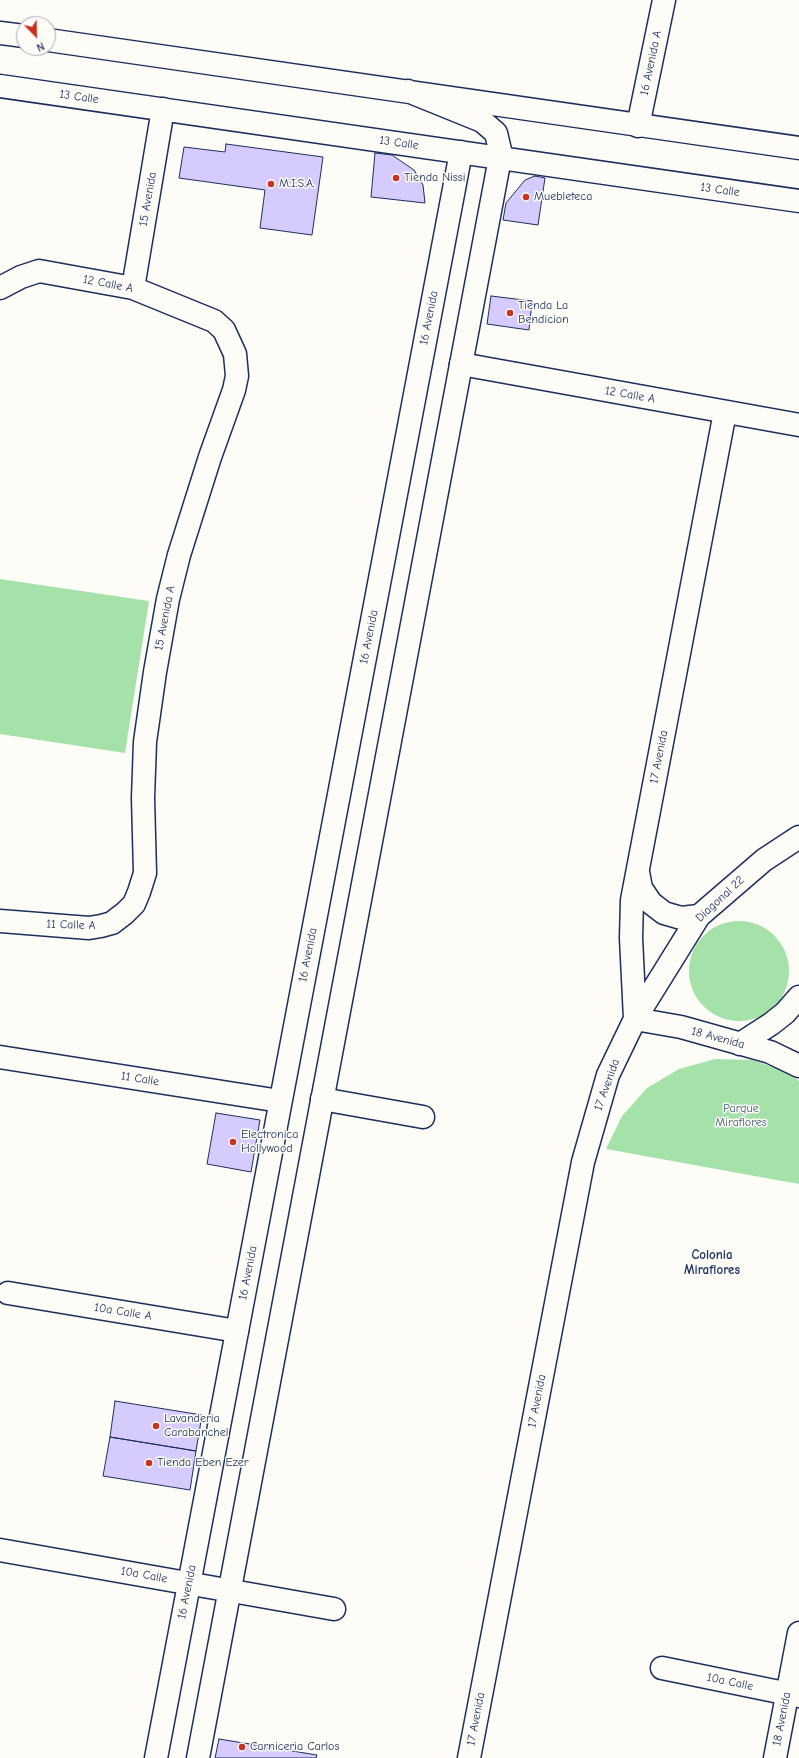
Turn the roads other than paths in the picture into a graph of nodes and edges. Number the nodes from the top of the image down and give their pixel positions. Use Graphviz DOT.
graph roads {
  1 [pos="664,0"];
  2 [pos="0,33"];
  3 [pos="16,35"];
  4 [pos="56,41"];
  5 [pos="0,86"];
  6 [pos="408,91"];
  7 [pos="163,109"];
  8 [pos="638,126"];
  9 [pos="799,148"];
  10 [pos="461,152"];
  11 [pos="500,158"];
  12 [pos="799,201"];
  13 [pos="0,288"];
  14 [pos="133,288"];
  15 [pos="229,340"];
  16 [pos="461,364"];
  17 [pos="725,412"];
  18 [pos="799,425"];
  19 [pos="799,837"];
  20 [pos="638,871"];
  21 [pos="134,904"];
  22 [pos="699,916"];
  23 [pos="0,921"];
  24 [pos="799,997"];
  25 [pos="635,1019"];
  26 [pos="740,1044"];
  27 [pos="0,1058"];
  28 [pos="799,1066"];
  29 [pos="322,1099"];
  30 [pos="280,1101"];
  31 [pos="423,1117"];
  32 [pos="8,1293"];
  33 [pos="237,1331"];
  34 [pos="0,1550"];
  35 [pos="189,1582"];
  36 [pos="230,1590"];
  37 [pos="334,1609"];
  38 [pos="799,1633"];
  39 [pos="662,1668"];
  40 [pos="793,1695"];
  41 [pos="156,1758"];
  42 [pos="198,1758"];
  43 [pos="469,1758"];
  44 [pos="775,1758"];
  1 -- 8 [label="main road, 16 Avenida A"];
  2 -- 3 [label="main road"];
  4 -- 6 [label="main road"];
  5 -- 7 [label="main road, 13 Calle"];
  6 -- 8 [label="main road"];
  6 -- 11 [label="main road"];
  7 -- 10 [label="main road, 13 Calle"];
  7 -- 14 [label="main road, 15 Avenida"];
  8 -- 9 [label="main road"];
  10 -- 11 [label="main road, 13 Calle"];
  10 -- 30 [label="main road, 16 Avenida"];
  11 -- 12 [label="main road, 13 Calle"];
  11 -- 16 [label="main road"];
  13 -- 14 [label="main road, 12 Calle A"];
  14 -- 15 [label="main road, 12 Calle A"];
  15 -- 21 [label="main road, 15 Avenida A"];
  16 -- 17 [label="main road, 12 Calle A"];
  16 -- 29 [label="main road"];
  17 -- 18 [label="main road, 12 Calle A"];
  17 -- 20 [label="main road, 17 Avenida"];
  19 -- 22 [label="main road, Diagonal 22"];
  20 -- 22 [label="main road"];
  20 -- 25 [label="main road, 17 Avenida"];
  21 -- 23 [label="main road, 11 Calle A"];
  22 -- 25 [label="main road, Diagonal 22"];
  24 -- 26 [label="main road"];
  25 -- 26 [label="main road, 18 Avenida"];
  25 -- 43 [label="main road, 17 Avenida"];
  26 -- 28 [label="main road, 18 Avenida"];
  27 -- 30 [label="main road, 11 Calle"];
  29 -- 31 [label="main road"];
  29 -- 36 [label="main road"];
  30 -- 33 [label="main road, 16 Avenida"];
  32 -- 33 [label="main road, 10a Calle A"];
  33 -- 35 [label="main road, 16 Avenida"];
  34 -- 35 [label="main road, 10a Calle"];
  35 -- 36 [label="main road, 10a Calle"];
  35 -- 41 [label="main road, 16 Avenida"];
  36 -- 37 [label="main road, 10a Calle"];
  36 -- 42 [label="main road"];
  38 -- 40 [label="main road, 18 Avenida"];
  39 -- 40 [label="main road, 10a Calle"];
  40 -- 44 [label="main road, 18 Avenida"];
}
